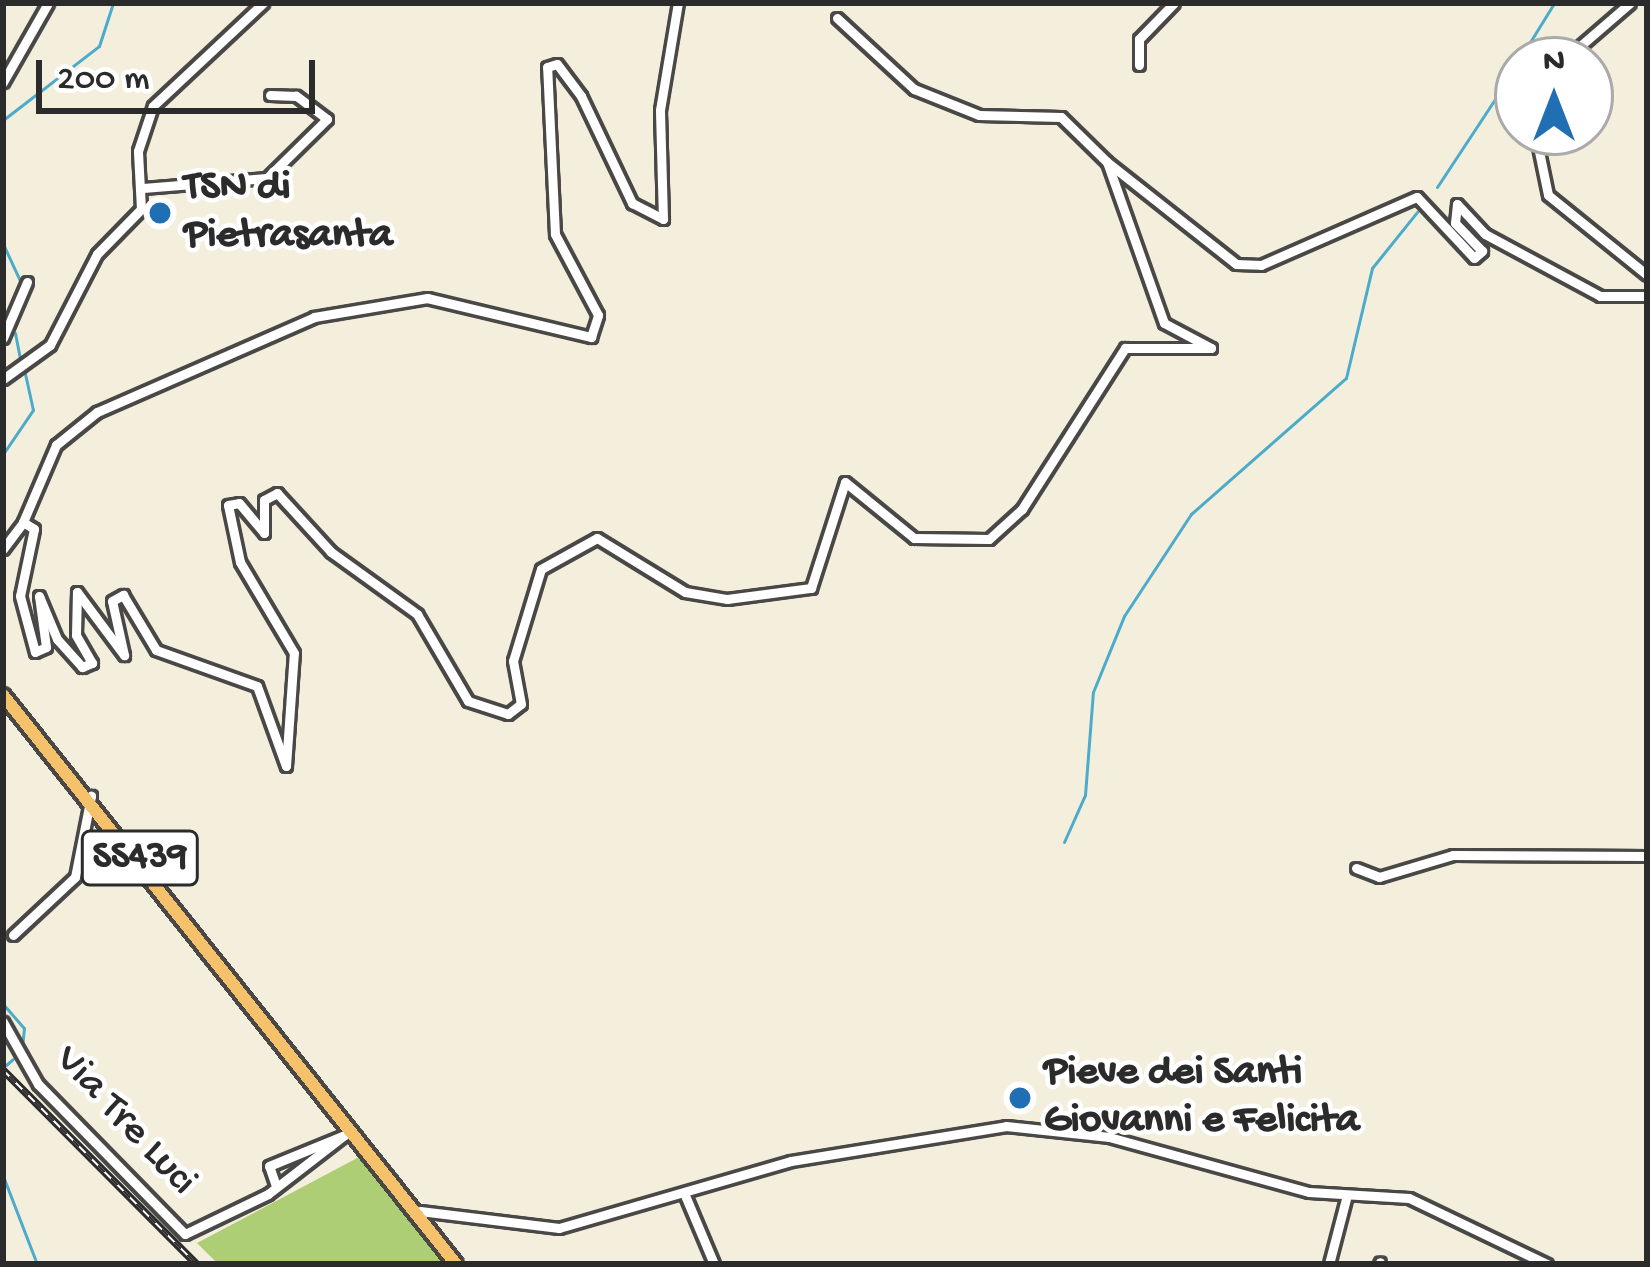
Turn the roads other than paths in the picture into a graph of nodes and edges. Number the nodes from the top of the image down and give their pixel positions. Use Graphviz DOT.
graph roads {
  1 [pos="48,3"];
  2 [pos="263,3"];
  3 [pos="678,3"];
  4 [pos="1174,3"];
  5 [pos="1630,3"];
  6 [pos="837,18"];
  7 [pos="1592,36"];
  8 [pos="1139,65"];
  9 [pos="3,82"];
  10 [pos="270,95"];
  11 [pos="1540,156"];
  12 [pos="1107,162"];
  13 [pos="143,188"];
  14 [pos="1647,275"];
  15 [pos="28,282"];
  16 [pos="1647,296"];
  17 [pos="3,338"];
  18 [pos="3,379"];
  19 [pos="22,522"];
  20 [pos="3,549"];
  21 [pos="3,695"];
  22 [pos="92,796"];
  23 [pos="1647,856"];
  24 [pos="1356,868"];
  25 [pos="13,935"];
  26 [pos="3,1022"];
  27 [pos="358,1131"];
  28 [pos="343,1136"];
  29 [pos="276,1186"];
  30 [pos="684,1193"];
  31 [pos="1347,1195"];
  32 [pos="420,1211"];
  33 [pos="456,1264"];
  34 [pos="714,1264"];
  35 [pos="1329,1264"];
  36 [pos="1547,1264"];
  1 -- 9 [label="street"];
  2 -- 13 [label="street"];
  3 -- 19 [label="street"];
  4 -- 8 [label="street"];
  5 -- 7 [label="street"];
  6 -- 12 [label="street"];
  10 -- 13 [label="street"];
  11 -- 14 [label="street"];
  12 -- 16 [label="street"];
  12 -- 19 [label="street"];
  13 -- 18 [label="street"];
  15 -- 17 [label="street"];
  19 -- 20 [label="street"];
  21 -- 22 [label="main road, SS439"];
  22 -- 25 [label="street"];
  22 -- 27 [label="main road, SS439"];
  23 -- 24 [label="street"];
  26 -- 29 [label="street, Via Tre Luci"];
  27 -- 28 [label="street, Via Tre Luci"];
  27 -- 32 [label="main road, SS439"];
  28 -- 29 [label="street, Via Tre Luci"];
  28 -- 29 [label="street, Via Tre Luci"];
  30 -- 31 [label="street"];
  30 -- 32 [label="street"];
  30 -- 34 [label="street"];
  31 -- 35 [label="street"];
  31 -- 36 [label="street"];
  32 -- 33 [label="main road, SS439"];
}
